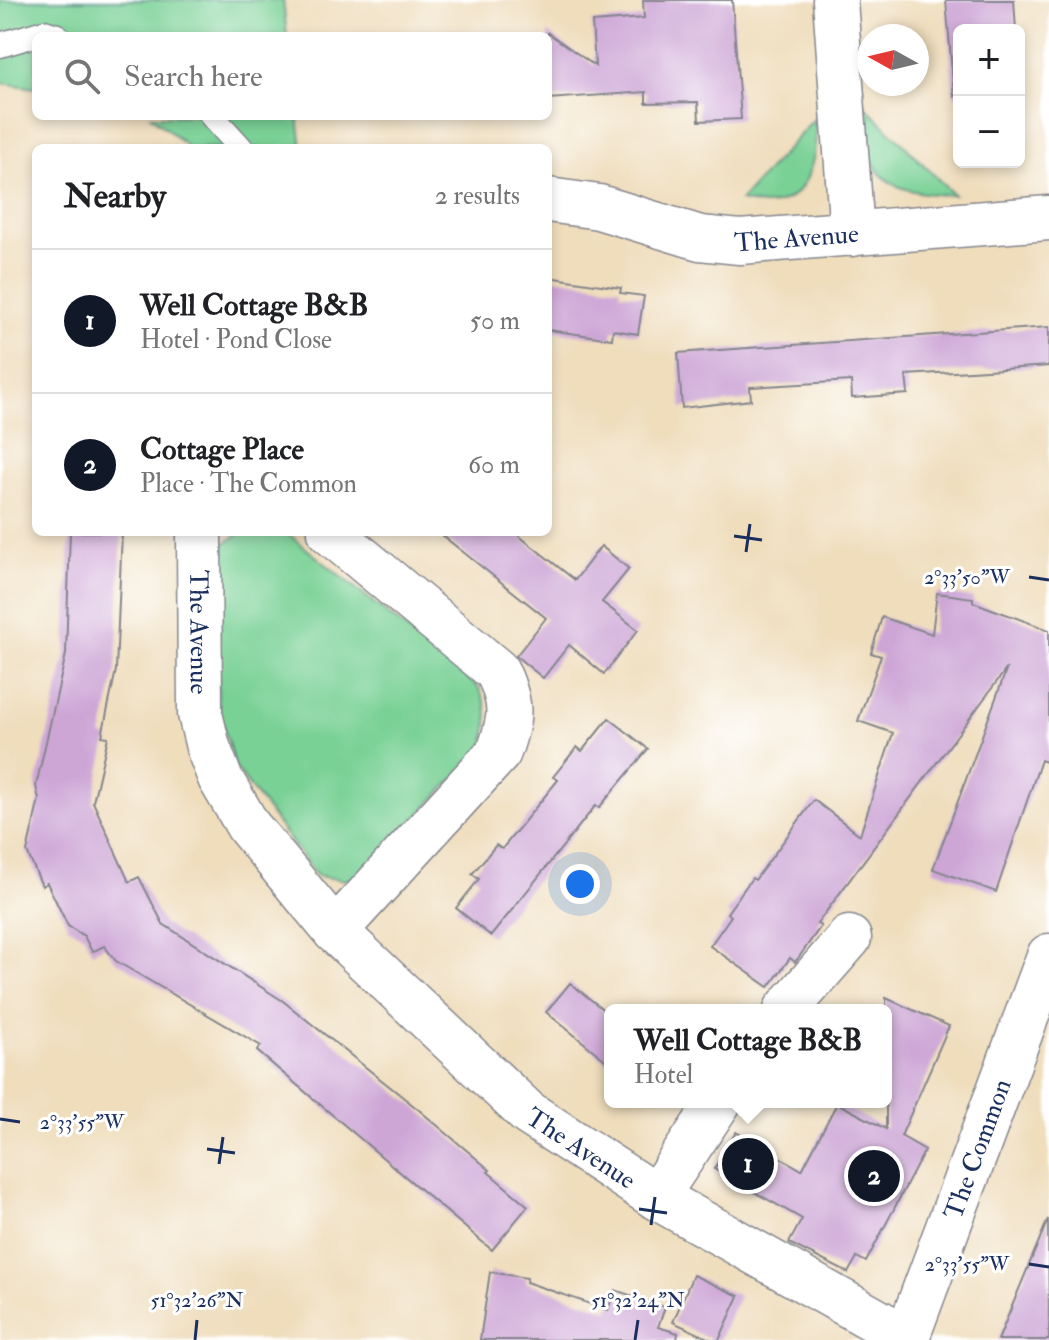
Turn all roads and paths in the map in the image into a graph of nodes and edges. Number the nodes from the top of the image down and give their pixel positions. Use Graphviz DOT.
graph roads {
  1 [pos="835,0"];
  2 [pos="32,36"];
  3 [pos="0,45"];
  4 [pos="216,120"];
  5 [pos="237,144"];
  6 [pos="552,201"];
  7 [pos="1049,218"];
  8 [pos="852,234"];
  9 [pos="199,536"];
  10 [pos="335,536"];
  11 [pos="335,931"];
  12 [pos="849,938"];
  13 [pos="1049,956"];
  14 [pos="791,1004"];
  15 [pos="715,1108"];
  16 [pos="656,1197"];
  17 [pos="906,1339"];
  1 -- 8 [label="street"];
  2 -- 3 [label="lane"];
  4 -- 5 [label="lane"];
  6 -- 8 [label="street, The Avenue"];
  7 -- 8 [label="street, The Avenue"];
  9 -- 11 [label="street, The Avenue"];
  10 -- 11 [label="street"];
  11 -- 16 [label="street, The Avenue"];
  12 -- 14 [label="street"];
  13 -- 17 [label="street, The Common"];
  15 -- 16 [label="street"];
  16 -- 17 [label="street, The Avenue"];
}
